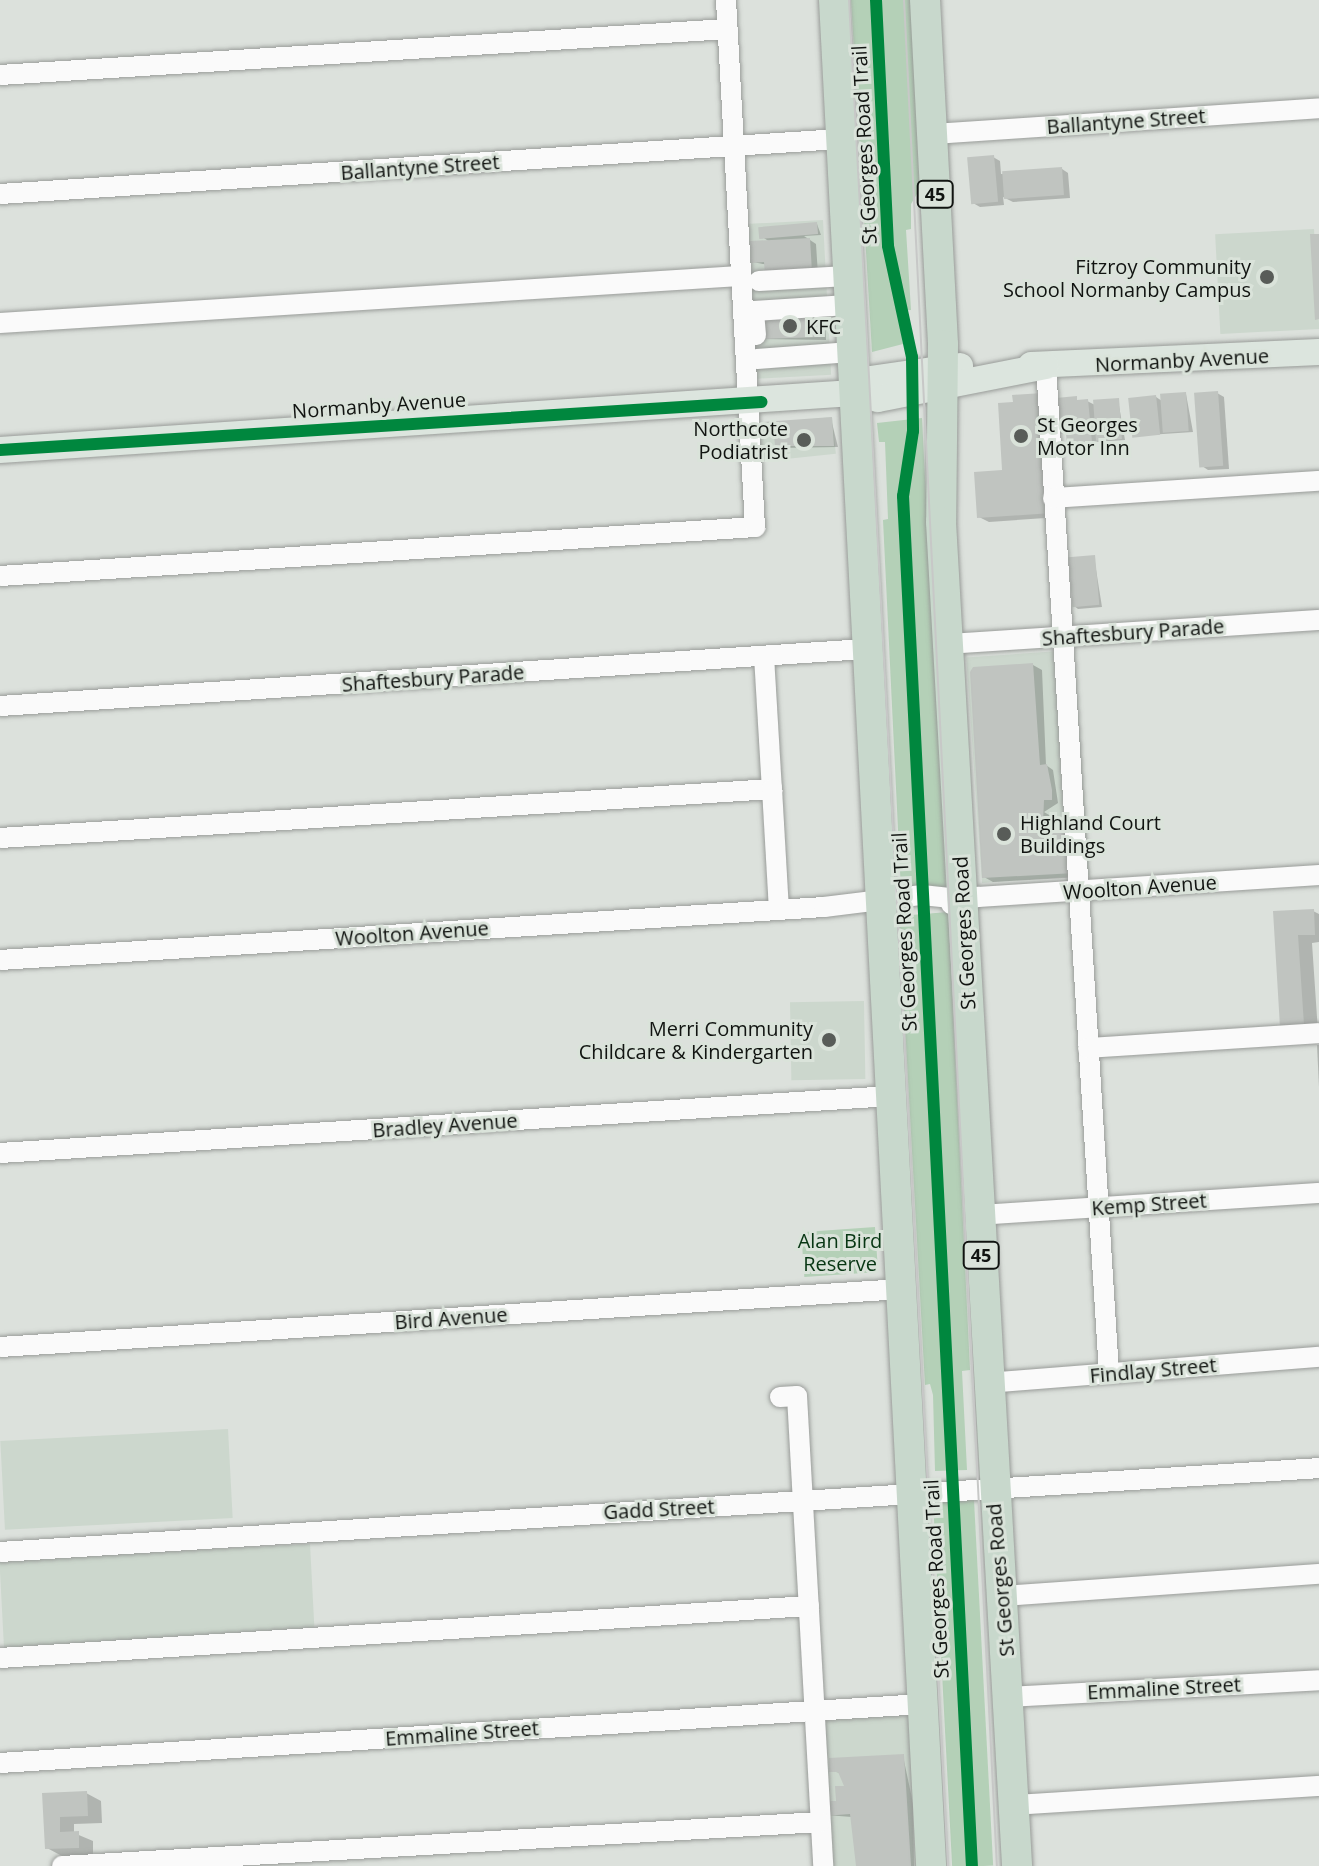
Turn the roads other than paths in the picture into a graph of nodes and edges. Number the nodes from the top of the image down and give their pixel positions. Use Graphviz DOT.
graph roads {
  1 [pos="726,0"];
  2 [pos="834,0"];
  3 [pos="925,0"];
  4 [pos="727,29"];
  5 [pos="0,75"];
  6 [pos="1319,108"];
  7 [pos="932,134"];
  8 [pos="840,139"];
  9 [pos="732,147"];
  10 [pos="0,194"];
  11 [pos="750,278"];
  12 [pos="848,291"];
  13 [pos="0,323"];
  14 [pos="851,352"];
  15 [pos="1319,352"];
  16 [pos="757,359"];
  17 [pos="1046,366"];
  18 [pos="943,378"];
  19 [pos="853,393"];
  20 [pos="754,403"];
  21 [pos="0,450"];
  22 [pos="1319,481"];
  23 [pos="1053,498"];
  24 [pos="0,576"];
  25 [pos="1319,620"];
  26 [pos="1062,637"];
  27 [pos="948,644"];
  28 [pos="866,649"];
  29 [pos="764,656"];
  30 [pos="0,706"];
  31 [pos="772,789"];
  32 [pos="0,838"];
  33 [pos="1319,875"];
  34 [pos="1079,891"];
  35 [pos="961,899"];
  36 [pos="880,905"];
  37 [pos="779,910"];
  38 [pos="0,960"];
  39 [pos="1319,1033"];
  40 [pos="1088,1048"];
  41 [pos="891,1096"];
  42 [pos="0,1153"];
  43 [pos="1319,1193"];
  44 [pos="1099,1207"];
  45 [pos="979,1215"];
  46 [pos="901,1289"];
  47 [pos="0,1347"];
  48 [pos="1319,1357"];
  49 [pos="1109,1373"];
  50 [pos="987,1383"];
  51 [pos="780,1397"];
  52 [pos="1319,1468"];
  53 [pos="992,1488"];
  54 [pos="913,1493"];
  55 [pos="803,1500"];
  56 [pos="0,1552"];
  57 [pos="1319,1574"];
  58 [pos="1002,1596"];
  59 [pos="809,1606"];
  60 [pos="0,1658"];
  61 [pos="1319,1680"];
  62 [pos="1008,1697"];
  63 [pos="923,1704"];
  64 [pos="816,1711"];
  65 [pos="0,1763"];
  66 [pos="1319,1786"];
  67 [pos="1014,1805"];
  68 [pos="820,1822"];
  69 [pos="62,1866"];
  70 [pos="823,1866"];
  71 [pos="931,1866"];
  72 [pos="1017,1866"];
  1 -- 4 [label="street"];
  2 -- 8 [label="highway"];
  3 -- 7 [label="highway, St Georges Road / 45"];
  4 -- 5 [label="street"];
  4 -- 9 [label="street"];
  6 -- 7 [label="street, Ballantyne Street"];
  7 -- 18 [label="highway, St Georges Road / 45"];
  8 -- 9 [label="street, Ballantyne Street"];
  8 -- 12 [label="highway"];
  9 -- 10 [label="street, Ballantyne Street"];
  9 -- 11 [label="street"];
  11 -- 12 [label="street"];
  11 -- 13 [label="street"];
  11 -- 20 [label="street"];
  12 -- 14 [label="highway"];
  12 -- 16 [label="street"];
  14 -- 16 [label="street"];
  14 -- 19 [label="highway"];
  15 -- 17 [label="main road, Normanby Avenue"];
  16 -- 20 [label="street"];
  17 -- 18 [label="main road, Normanby Avenue"];
  17 -- 23 [label="street"];
  18 -- 19 [label="main road, Normanby Avenue"];
  18 -- 27 [label="highway, St Georges Road / 45"];
  19 -- 20 [label="main road, Normanby Avenue"];
  19 -- 28 [label="highway"];
  20 -- 21 [label="main road, Normanby Avenue"];
  20 -- 24 [label="street"];
  22 -- 23 [label="street"];
  23 -- 26 [label="street"];
  25 -- 26 [label="street, Shaftesbury Parade"];
  26 -- 27 [label="street, Shaftesbury Parade"];
  26 -- 34 [label="street"];
  27 -- 35 [label="highway, St Georges Road / 45"];
  28 -- 29 [label="street, Shaftesbury Parade"];
  28 -- 36 [label="highway"];
  29 -- 30 [label="street, Shaftesbury Parade"];
  29 -- 31 [label="street"];
  31 -- 32 [label="street"];
  31 -- 37 [label="street"];
  33 -- 34 [label="street, Woolton Avenue"];
  34 -- 35 [label="street, Woolton Avenue"];
  34 -- 40 [label="street"];
  35 -- 36 [label="street, Woolton Avenue"];
  35 -- 45 [label="highway, St Georges Road / 45"];
  36 -- 37 [label="street, Woolton Avenue"];
  36 -- 41 [label="highway"];
  37 -- 38 [label="street, Woolton Avenue"];
  39 -- 40 [label="street"];
  40 -- 44 [label="street"];
  41 -- 42 [label="street, Bradley Avenue"];
  41 -- 46 [label="highway"];
  43 -- 44 [label="street, Kemp Street"];
  44 -- 45 [label="street, Kemp Street"];
  44 -- 49 [label="street"];
  45 -- 50 [label="highway, St Georges Road / 45"];
  46 -- 47 [label="street, Bird Avenue"];
  46 -- 54 [label="highway"];
  48 -- 49 [label="street, Findlay Street"];
  49 -- 50 [label="street, Findlay Street"];
  50 -- 53 [label="highway, St Georges Road / 45"];
  51 -- 55 [label="street"];
  52 -- 53 [label="street, Gadd Street"];
  53 -- 54 [label="street, Gadd Street"];
  53 -- 58 [label="highway, St Georges Road / 45"];
  54 -- 55 [label="street, Gadd Street"];
  54 -- 63 [label="highway"];
  55 -- 56 [label="street, Gadd Street"];
  55 -- 59 [label="street"];
  57 -- 58 [label="street"];
  58 -- 62 [label="highway, St Georges Road / 45"];
  59 -- 60 [label="street"];
  59 -- 64 [label="street"];
  61 -- 62 [label="street, Emmaline Street"];
  62 -- 67 [label="highway, St Georges Road / 45"];
  63 -- 64 [label="street, Emmaline Street"];
  63 -- 71 [label="highway"];
  64 -- 65 [label="street, Emmaline Street"];
  64 -- 68 [label="street"];
  66 -- 67 [label="street"];
  67 -- 72 [label="highway, St Georges Road / 45"];
  68 -- 69 [label="street"];
  68 -- 70 [label="street"];
}
